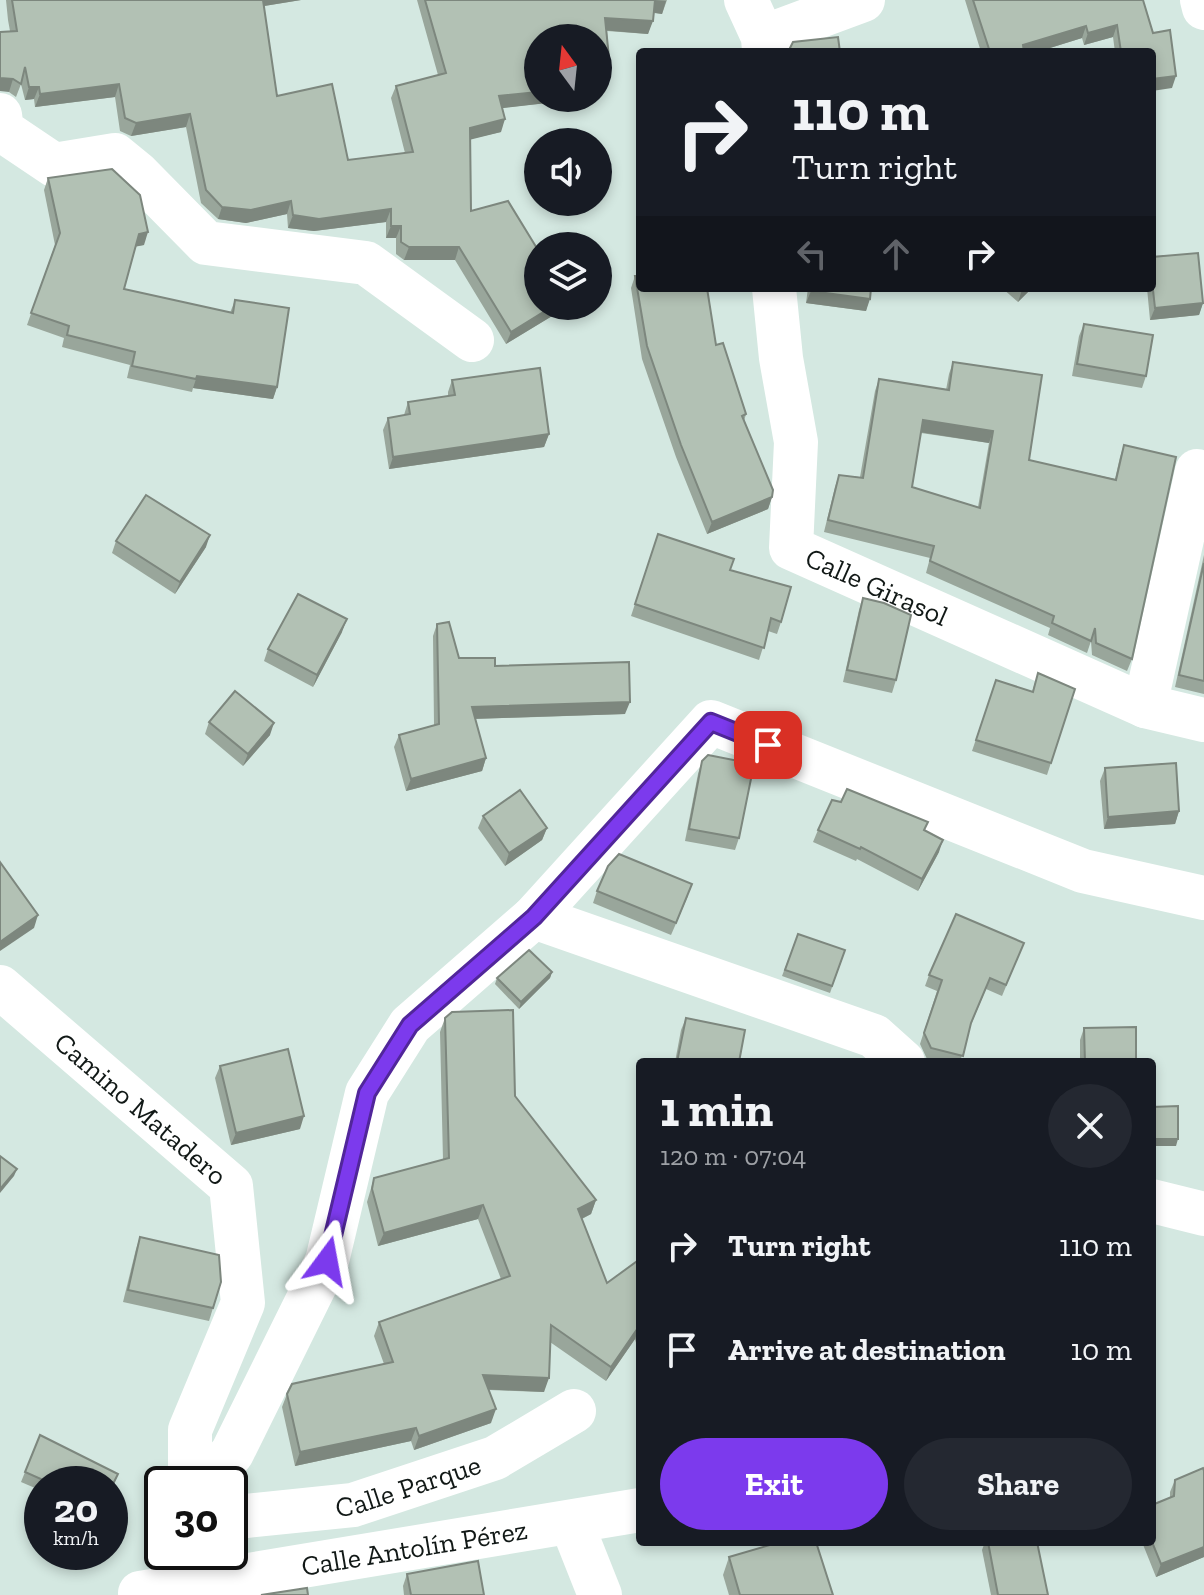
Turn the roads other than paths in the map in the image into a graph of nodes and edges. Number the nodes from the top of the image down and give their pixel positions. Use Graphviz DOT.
graph roads {
  1 [pos="863,0"];
  2 [pos="1202,0"];
  3 [pos="1204,8"];
  4 [pos="758,30"];
  5 [pos="0,115"];
  6 [pos="774,292"];
  7 [pos="472,340"];
  8 [pos="1197,471"];
  9 [pos="1145,706"];
  10 [pos="1204,720"];
  11 [pos="1204,898"];
  12 [pos="534,917"];
  13 [pos="0,987"];
  14 [pos="899,1058"];
  15 [pos="1156,1202"];
  16 [pos="1204,1214"];
  17 [pos="574,1411"];
  18 [pos="190,1466"];
  19 [pos="221,1466"];
  20 [pos="636,1511"];
  21 [pos="248,1516"];
  22 [pos="571,1522"];
  23 [pos="153,1570"];
  24 [pos="140,1594"];
  25 [pos="600,1595"];
  1 -- 4 [label="street"];
  2 -- 3 [label="street"];
  5 -- 7 [label="street"];
  6 -- 9 [label="street, Calle Girasol"];
  8 -- 9 [label="street"];
  9 -- 10 [label="street, Calle Girasol"];
  11 -- 12 [label="street"];
  12 -- 14 [label="street"];
  12 -- 19 [label="street"];
  13 -- 18 [label="street, Camino Matadero"];
  15 -- 16 [label="street"];
  17 -- 21 [label="street, Calle Parque"];
  20 -- 22 [label="street, Calle Antolín Pérez"];
  22 -- 24 [label="street, Calle Antolín Pérez"];
  22 -- 25 [label="street"];
  23 -- 24 [label="street"];
}
